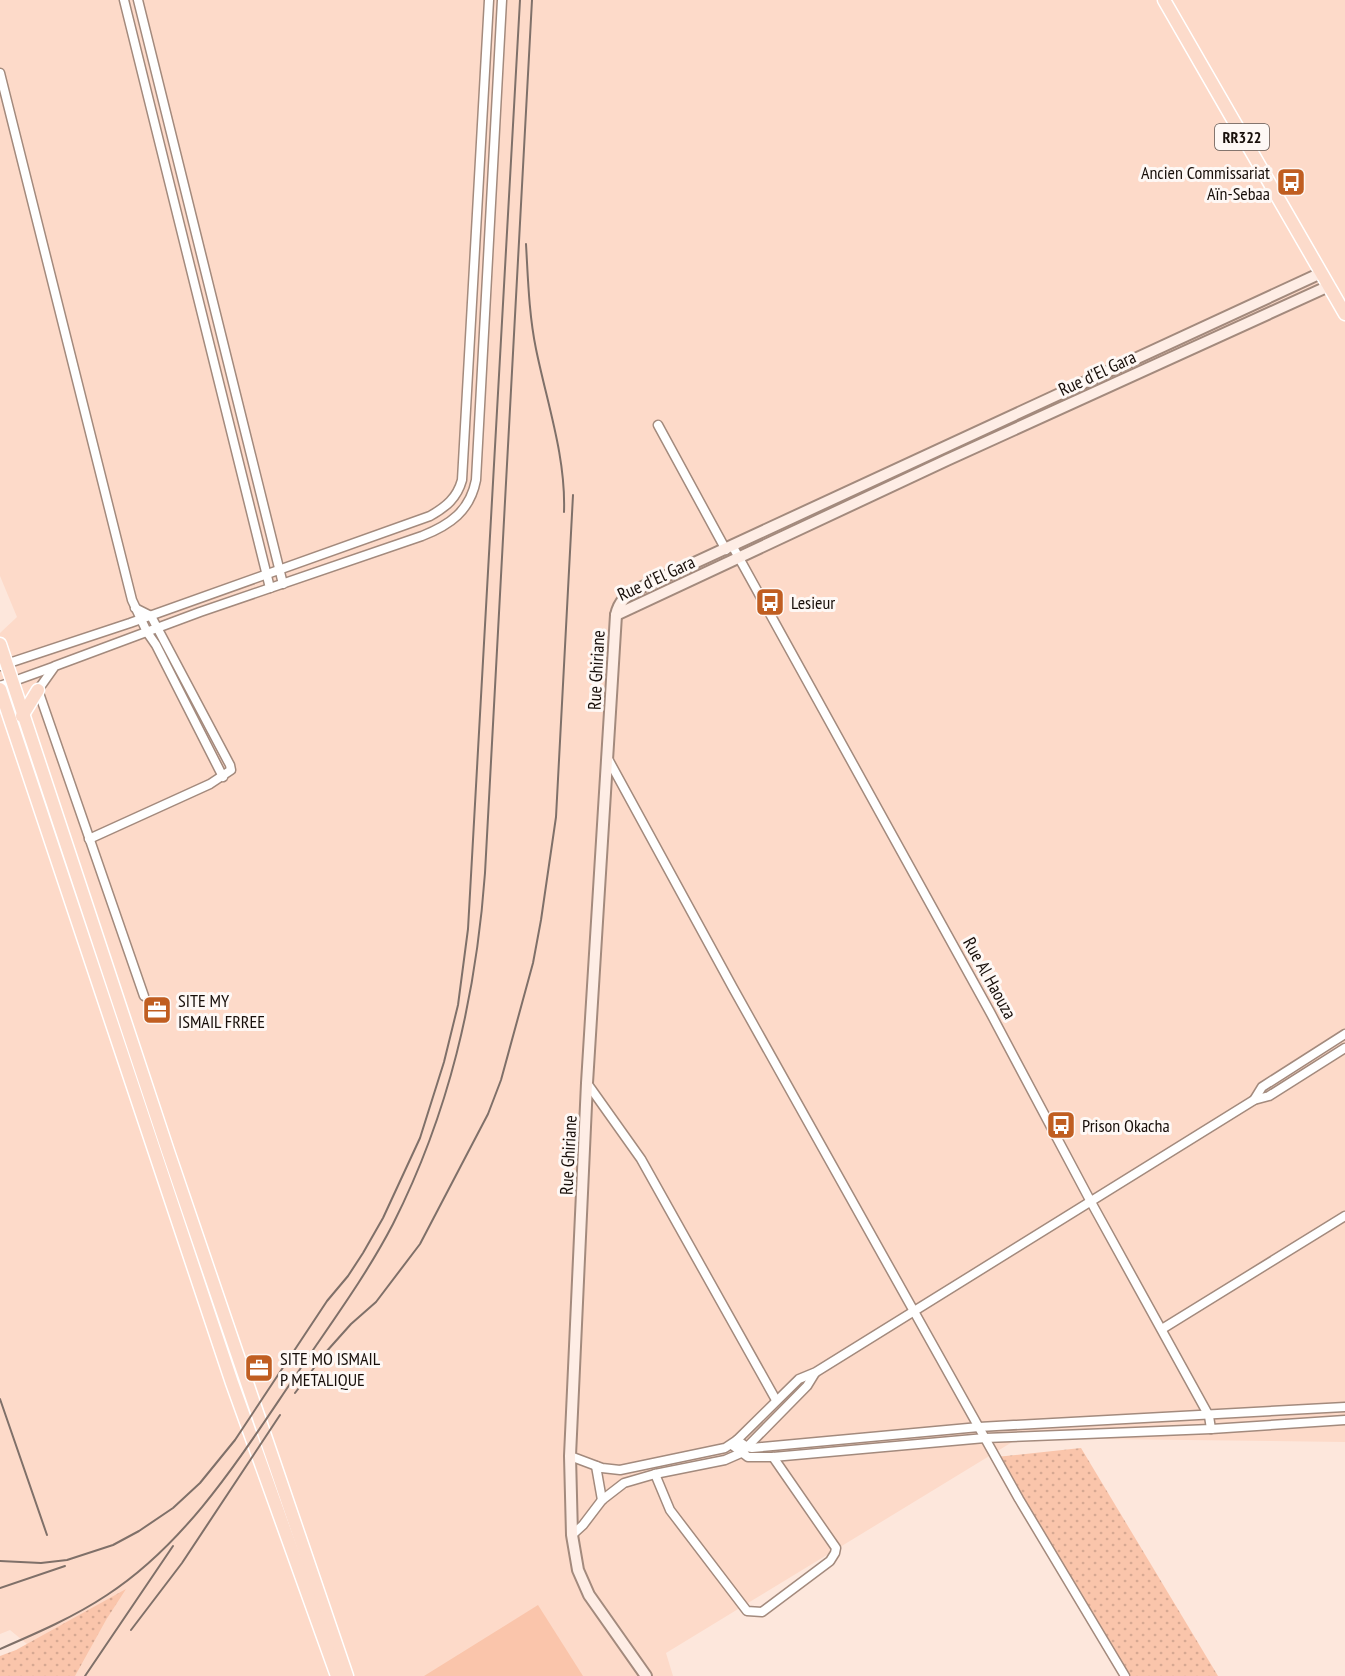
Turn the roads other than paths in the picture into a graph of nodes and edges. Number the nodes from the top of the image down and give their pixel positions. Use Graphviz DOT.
graph roads {
  1 [pos="124,0"];
  2 [pos="138,0"];
  3 [pos="489,0"];
  4 [pos="502,0"];
  5 [pos="1164,0"];
  6 [pos="0,73"];
  7 [pos="1321,273"];
  8 [pos="209,284"];
  9 [pos="1329,286"];
  10 [pos="195,287"];
  11 [pos="1345,314"];
  12 [pos="1131,359"];
  13 [pos="1138,372"];
  14 [pos="658,425"];
  15 [pos="442,509"];
  16 [pos="451,522"];
  17 [pos="730,548"];
  18 [pos="739,557"];
  19 [pos="280,569"];
  20 [pos="266,574"];
  21 [pos="283,584"];
  22 [pos="229,587"];
  23 [pos="270,588"];
  24 [pos="233,601"];
  25 [pos="135,608"];
  26 [pos="616,615"];
  27 [pos="151,616"];
  28 [pos="140,620"];
  29 [pos="158,628"];
  30 [pos="147,632"];
  31 [pos="0,647"];
  32 [pos="3,665"];
  33 [pos="55,666"];
  34 [pos="4,686"];
  35 [pos="38,690"];
  36 [pos="22,716"];
  37 [pos="607,757"];
  38 [pos="223,777"];
  39 [pos="89,839"];
  40 [pos="144,996"];
  41 [pos="1345,1034"];
  42 [pos="1345,1048"];
  43 [pos="587,1083"];
  44 [pos="1254,1100"];
  45 [pos="1092,1202"];
  46 [pos="1345,1216"];
  47 [pos="913,1310"];
  48 [pos="1162,1329"];
  49 [pos="816,1372"];
  50 [pos="776,1400"];
  51 [pos="1345,1407"];
  52 [pos="1209,1416"];
  53 [pos="1345,1419"];
  54 [pos="979,1426"];
  55 [pos="1211,1429"];
  56 [pos="985,1438"];
  57 [pos="735,1442"];
  58 [pos="744,1450"];
  59 [pos="570,1456"];
  60 [pos="773,1457"];
  61 [pos="596,1466"];
  62 [pos="655,1474"];
  63 [pos="602,1500"];
  64 [pos="572,1535"];
  65 [pos="337,1676"];
  66 [pos="347,1676"];
  67 [pos="646,1676"];
  68 [pos="1125,1676"];
  1 -- 10 [label="street"];
  2 -- 8 [label="street"];
  3 -- 15 [label="street"];
  4 -- 16 [label="street"];
  5 -- 7 [label="main road, RR322"];
  6 -- 25 [label="street"];
  7 -- 9 [label="main road, RR322"];
  7 -- 12 [label="street, Rue d'El Gara"];
  8 -- 10 [label="street"];
  8 -- 19 [label="street"];
  9 -- 11 [label="main road, RR322"];
  9 -- 13 [label="street, Rue d'El Gara"];
  10 -- 20 [label="street"];
  12 -- 13 [label="street"];
  12 -- 17 [label="street, Rue d'El Gara"];
  13 -- 18 [label="street, Rue d'El Gara"];
  14 -- 17 [label="street, Rue Al Haouza"];
  15 -- 16 [label="street"];
  15 -- 19 [label="street"];
  16 -- 21 [label="street"];
  17 -- 18 [label="street, Rue Al Haouza"];
  17 -- 26 [label="street, Rue d'El Gara"];
  18 -- 26 [label="street, Rue d'El Gara"];
  18 -- 45 [label="street, Rue Al Haouza"];
  19 -- 20 [label="street"];
  19 -- 21 [label="street"];
  20 -- 22 [label="street"];
  20 -- 23 [label="street"];
  21 -- 23 [label="street"];
  22 -- 24 [label="street"];
  22 -- 27 [label="street"];
  23 -- 24 [label="street"];
  24 -- 29 [label="street"];
  25 -- 27 [label="street"];
  25 -- 28 [label="street"];
  26 -- 37 [label="street, Rue Ghiriane"];
  27 -- 28 [label="street"];
  27 -- 29 [label="street"];
  28 -- 30 [label="street"];
  28 -- 32 [label="street"];
  29 -- 30 [label="street"];
  29 -- 38 [label="street"];
  30 -- 33 [label="street"];
  30 -- 38 [label="street"];
  31 -- 32 [label="main road"];
  32 -- 34 [label="main road"];
  33 -- 34 [label="street"];
  33 -- 35 [label="street"];
  34 -- 36 [label="main road"];
  34 -- 65 [label="main road"];
  35 -- 36 [label="main road"];
  35 -- 39 [label="street"];
  36 -- 66 [label="main road"];
  37 -- 43 [label="street, Rue Ghiriane"];
  37 -- 47 [label="street"];
  38 -- 39 [label="street"];
  39 -- 40 [label="street"];
  41 -- 44 [label="street"];
  42 -- 44 [label="street"];
  43 -- 50 [label="street"];
  43 -- 59 [label="street, Rue Ghiriane"];
  44 -- 45 [label="street"];
  45 -- 47 [label="street"];
  45 -- 48 [label="street, Rue Al Haouza"];
  46 -- 48 [label="street"];
  47 -- 49 [label="street"];
  47 -- 54 [label="street"];
  48 -- 52 [label="street, Rue Al Haouza"];
  49 -- 50 [label="street"];
  49 -- 58 [label="street"];
  50 -- 57 [label="street"];
  51 -- 52 [label="street"];
  52 -- 54 [label="street"];
  52 -- 55 [label="street, Rue Al Haouza"];
  53 -- 55 [label="street"];
  54 -- 56 [label="street"];
  54 -- 58 [label="street"];
  55 -- 56 [label="street"];
  56 -- 60 [label="street"];
  56 -- 68 [label="street"];
  57 -- 58 [label="street"];
  57 -- 61 [label="street"];
  58 -- 60 [label="street"];
  58 -- 62 [label="street"];
  59 -- 61 [label="street"];
  59 -- 64 [label="street, Rue Ghiriane"];
  60 -- 62 [label="street"];
  61 -- 63 [label="street"];
  62 -- 63 [label="street"];
  63 -- 64 [label="street"];
  64 -- 67 [label="street, Rue Ghiriane"];
}
